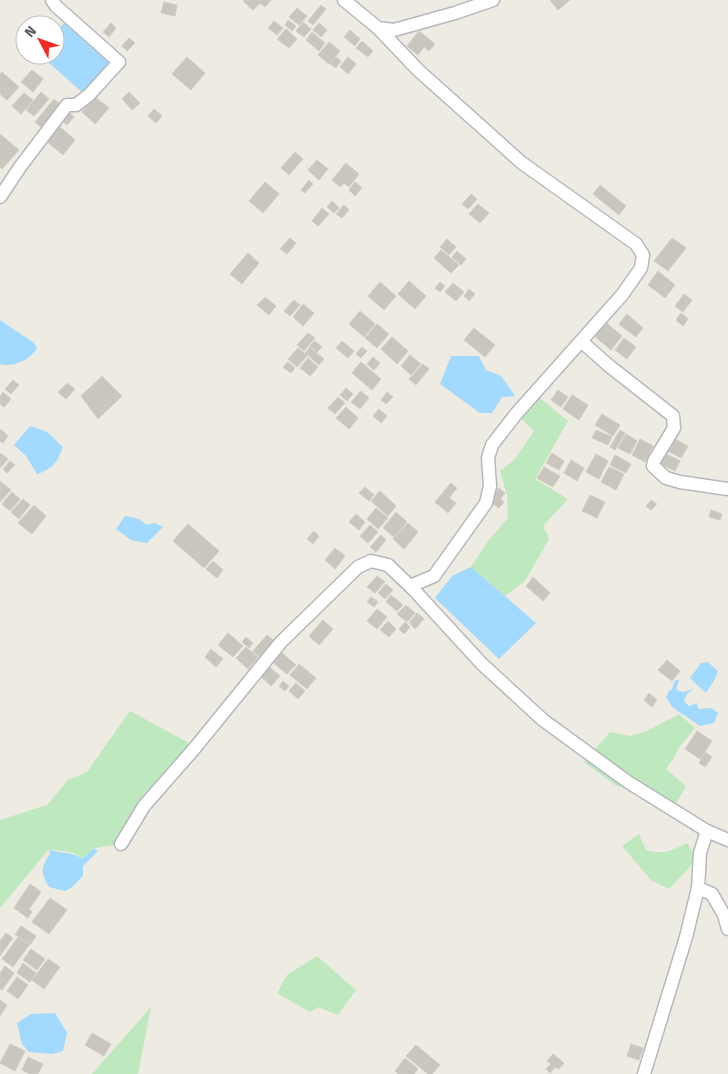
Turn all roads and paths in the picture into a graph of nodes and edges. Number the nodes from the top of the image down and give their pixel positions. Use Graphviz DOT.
graph roads {
  1 [pos="52,0"];
  2 [pos="344,0"];
  3 [pos="493,0"];
  4 [pos="378,28"];
  5 [pos="0,197"];
  6 [pos="581,341"];
  7 [pos="728,489"];
  8 [pos="410,586"];
  9 [pos="707,831"];
  10 [pos="728,840"];
  11 [pos="121,844"];
  12 [pos="698,888"];
  13 [pos="728,929"];
  14 [pos="644,1074"];
  1 -- 5 [label="street"];
  2 -- 4 [label="street"];
  3 -- 4 [label="street"];
  4 -- 6 [label="street"];
  6 -- 7 [label="street"];
  6 -- 8 [label="street"];
  8 -- 9 [label="street"];
  8 -- 11 [label="street"];
  9 -- 10 [label="street"];
  9 -- 12 [label="street"];
  12 -- 13 [label="street"];
  12 -- 14 [label="street"];
}
